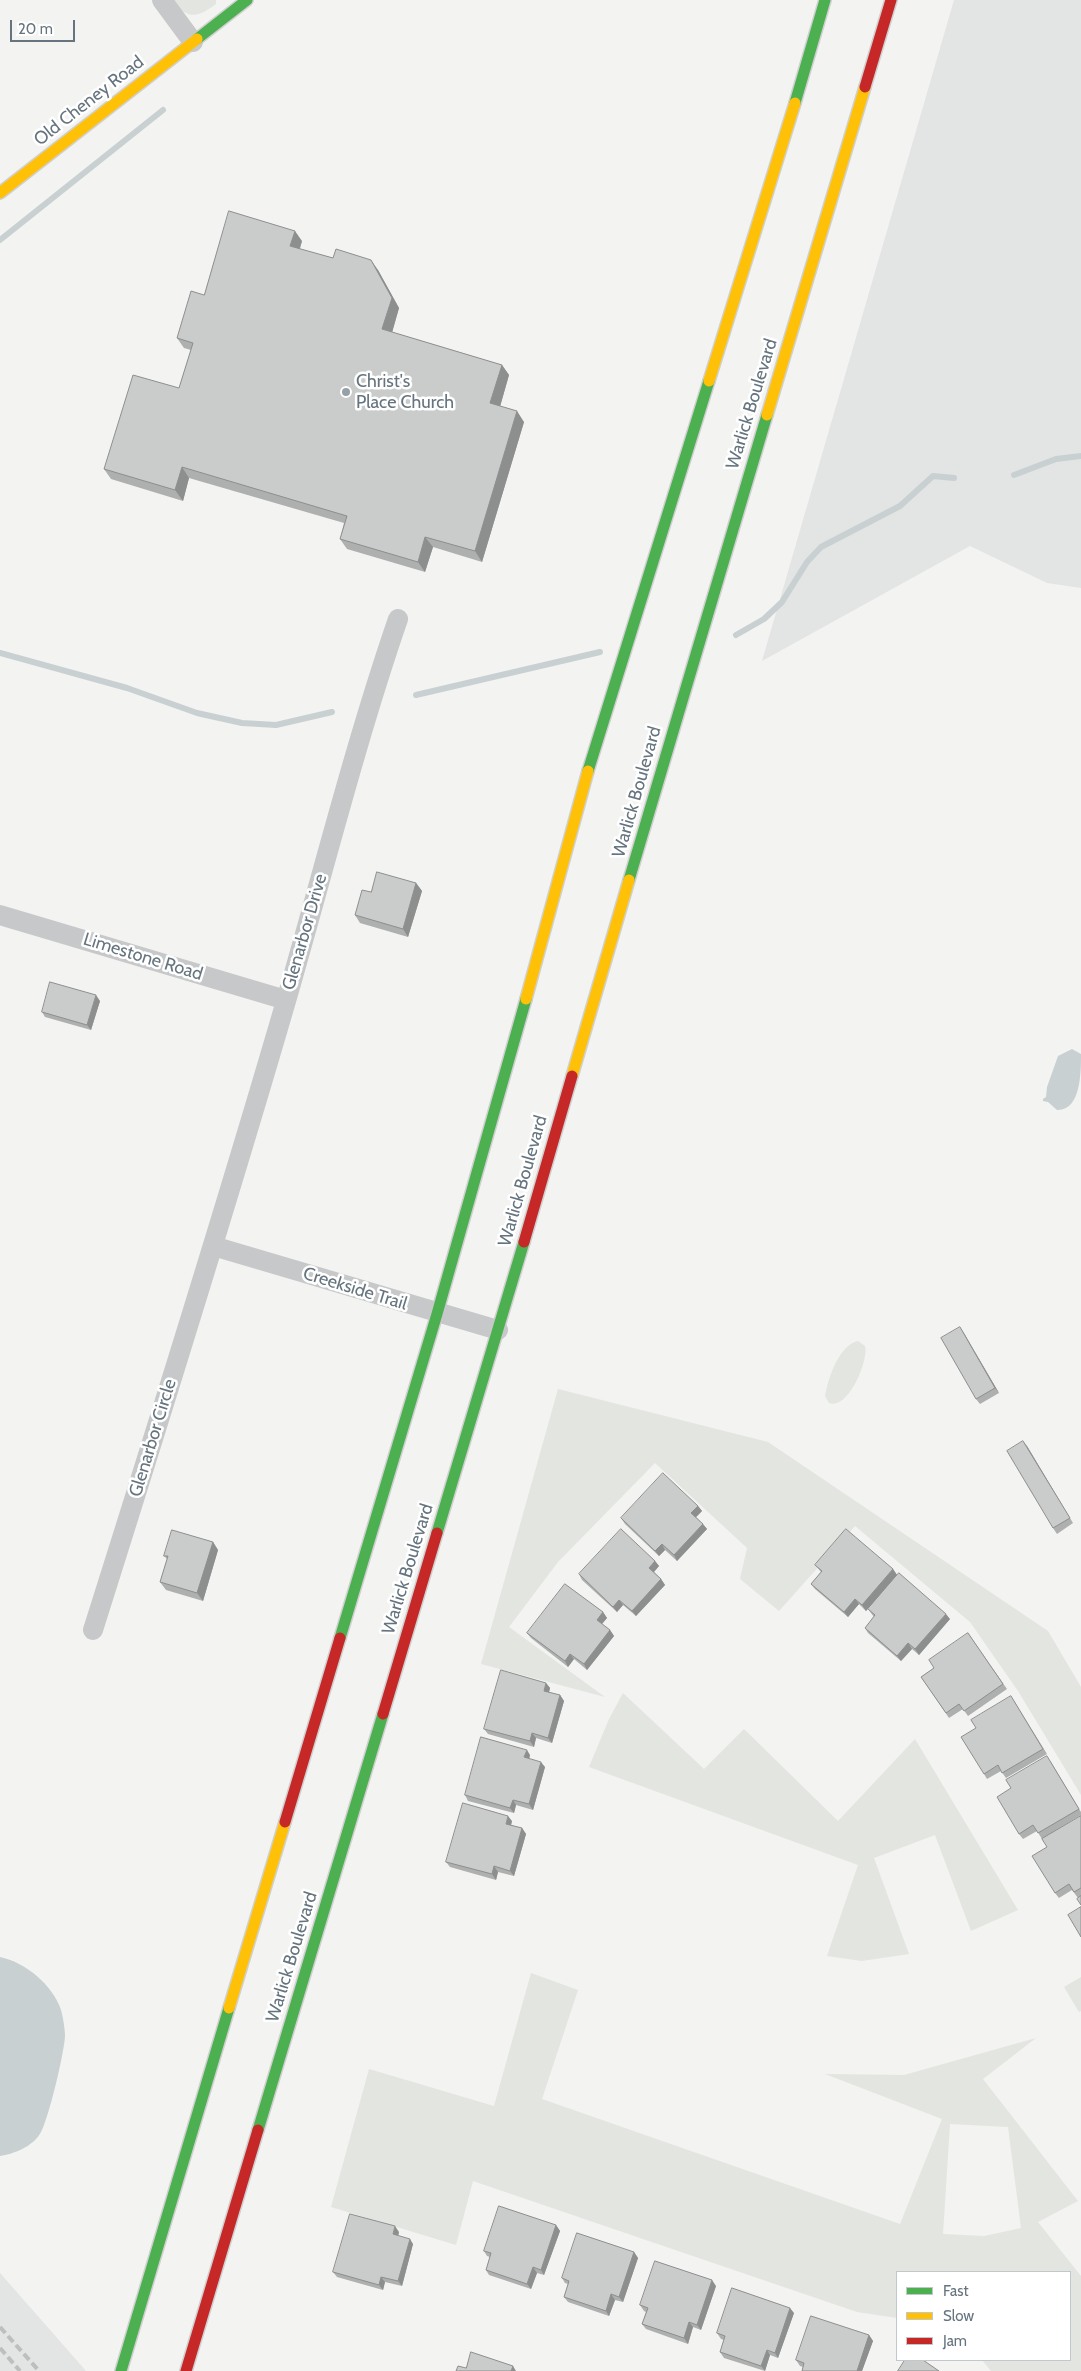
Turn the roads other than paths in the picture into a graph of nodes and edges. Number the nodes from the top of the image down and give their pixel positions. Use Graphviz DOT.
graph roads {
  1 [pos="162,0"];
  2 [pos="825,0"];
  3 [pos="891,0"];
  4 [pos="246,1"];
  5 [pos="193,42"];
  6 [pos="0,193"];
  7 [pos="398,619"];
  8 [pos="0,914"];
  9 [pos="286,1000"];
  10 [pos="213,1246"];
  11 [pos="437,1314"];
  12 [pos="498,1330"];
  13 [pos="93,1630"];
  14 [pos="123,2367"];
  15 [pos="186,2371"];
  1 -- 5 [label="street"];
  2 -- 11 [label="main road"];
  3 -- 12 [label="main road, Warlick Boulevard"];
  4 -- 5 [label="main road, Old Cheney Road"];
  5 -- 6 [label="main road, Old Cheney Road"];
  7 -- 9 [label="street, Glenarbor Drive"];
  8 -- 9 [label="street, Limestone Road"];
  9 -- 10 [label="street, Glenarbor Drive"];
  10 -- 11 [label="street, Creekside Trail"];
  10 -- 13 [label="street, Glenarbor Circle"];
  11 -- 12 [label="street, Creekside Trail"];
  11 -- 14 [label="main road"];
  12 -- 15 [label="main road, Warlick Boulevard"];
}
